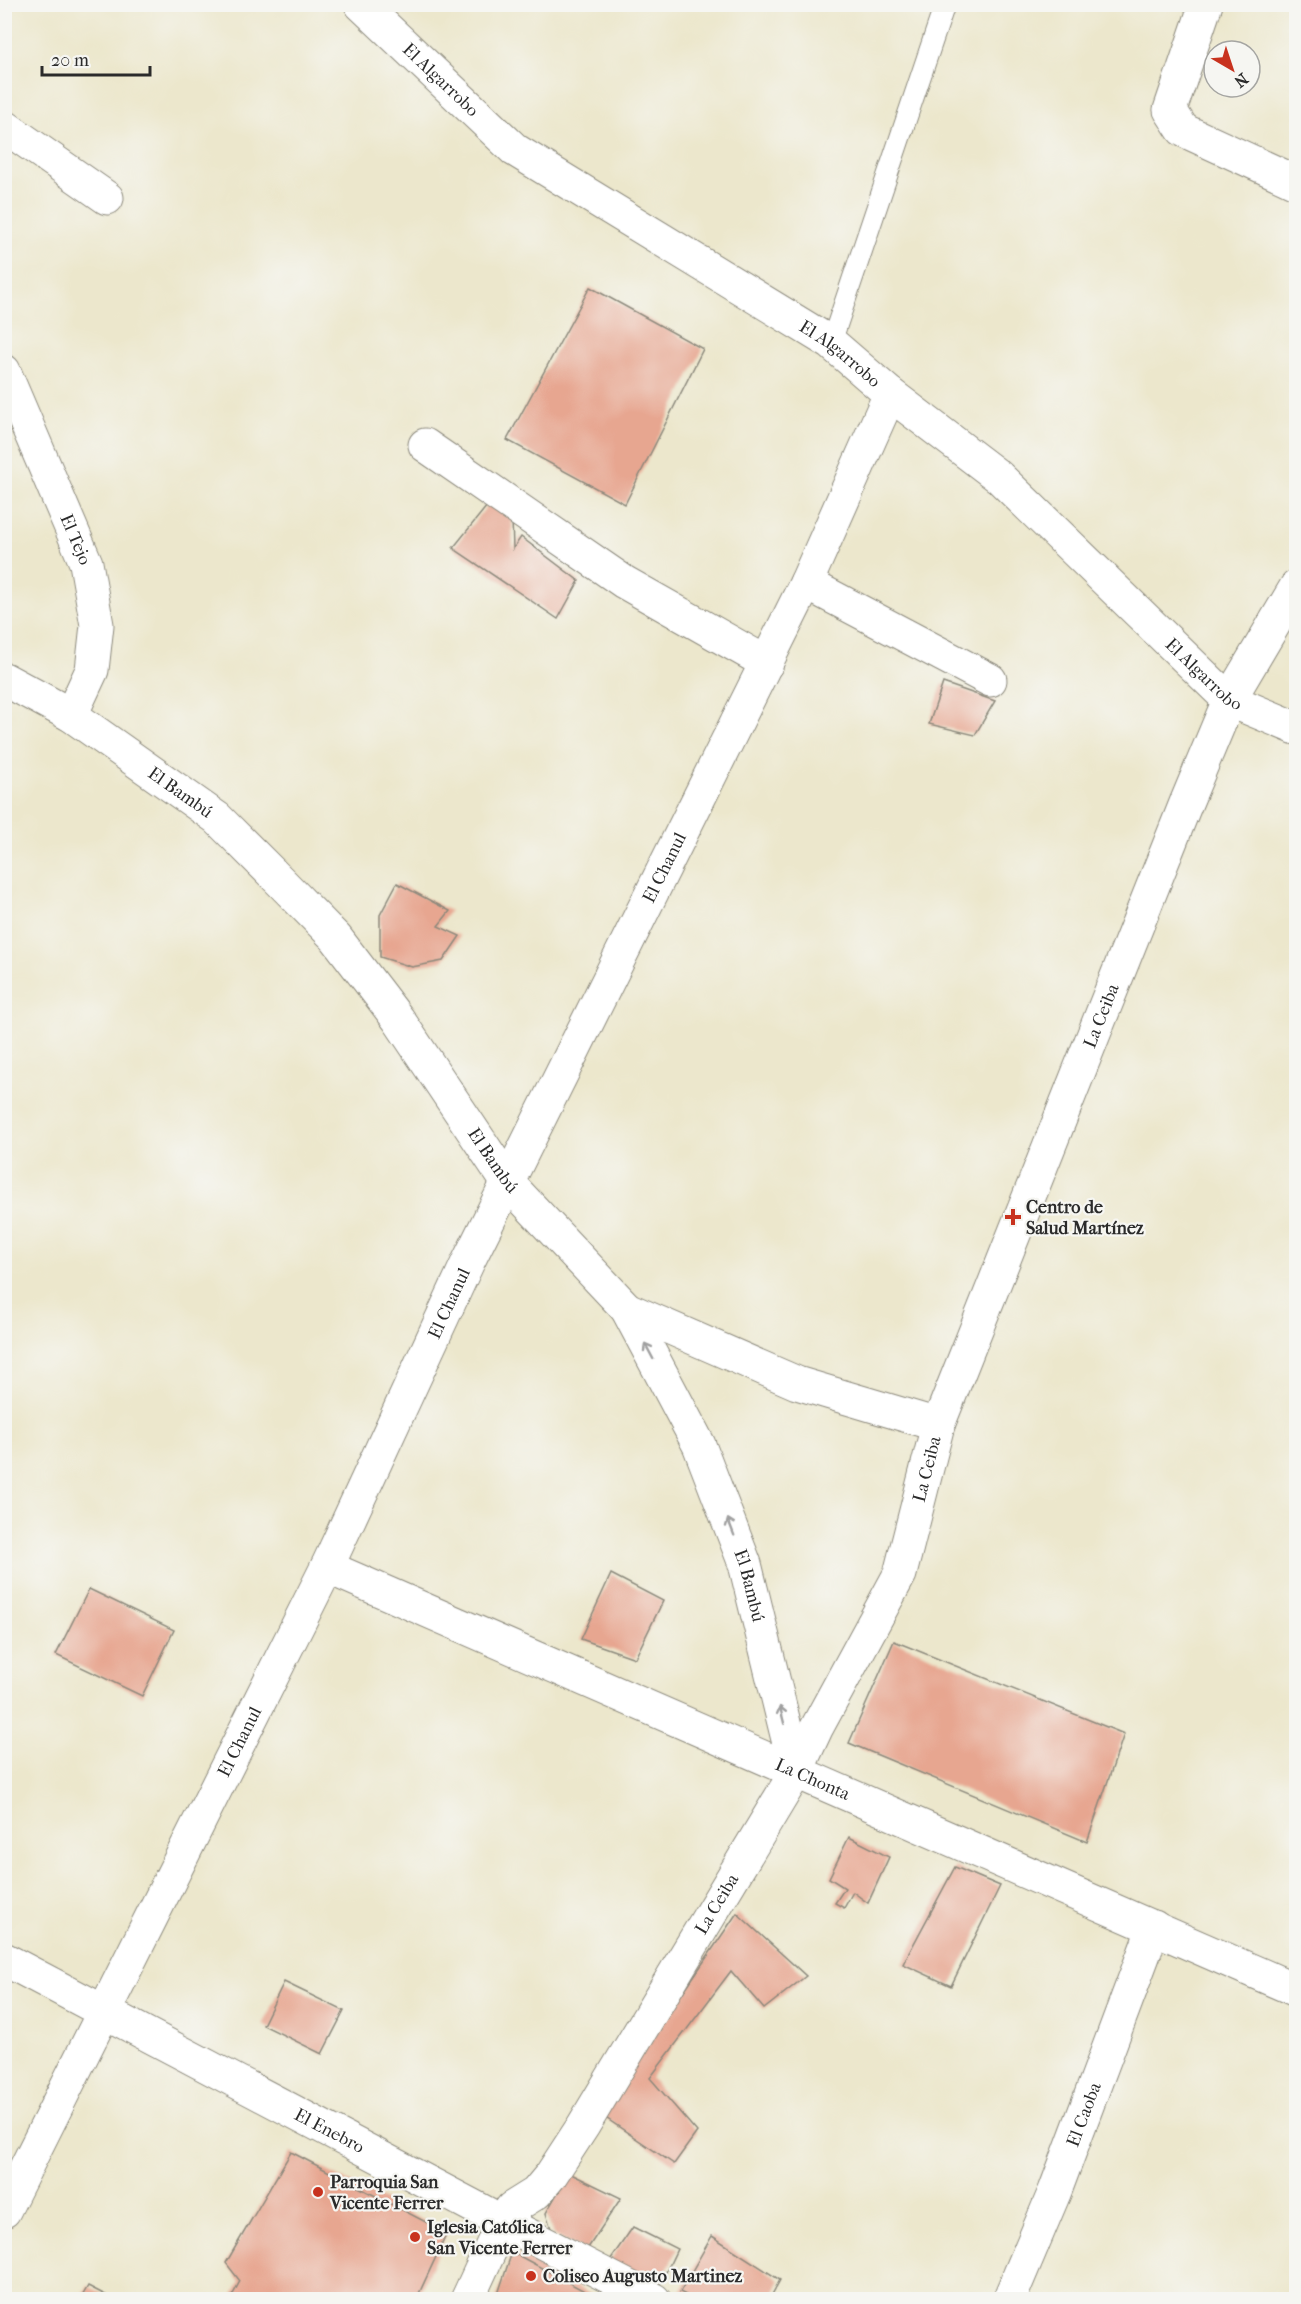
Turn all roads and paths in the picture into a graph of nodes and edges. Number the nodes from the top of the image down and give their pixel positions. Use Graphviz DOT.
graph roads {
  1 [pos="361,4"];
  2 [pos="945,4"];
  3 [pos="1206,4"];
  4 [pos="4,126"];
  5 [pos="1296,182"];
  6 [pos="107,198"];
  7 [pos="831,343"];
  8 [pos="4,371"];
  9 [pos="890,394"];
  10 [pos="425,445"];
  11 [pos="806,583"];
  12 [pos="1296,587"];
  13 [pos="767,663"];
  14 [pos="4,679"];
  15 [pos="990,680"];
  16 [pos="1229,700"];
  17 [pos="71,715"];
  18 [pos="1296,728"];
  19 [pos="508,1183"];
  20 [pos="627,1309"];
  21 [pos="938,1425"];
  22 [pos="327,1567"];
  23 [pos="796,1772"];
  24 [pos="1154,1927"];
  25 [pos="4,1959"];
  26 [pos="1296,1990"];
  27 [pos="106,2011"];
  28 [pos="4,2211"];
  29 [pos="502,2222"];
  30 [pos="467,2300"];
  31 [pos="654,2300"];
  32 [pos="1009,2300"];
  1 -- 7 [label="street, El Algarrobo"];
  2 -- 7 [label="lane"];
  3 -- 5 [label="street"];
  4 -- 6 [label="street"];
  7 -- 9 [label="street, El Algarrobo"];
  8 -- 17 [label="street, El Tejo"];
  9 -- 11 [label="street, El Chanul"];
  9 -- 16 [label="street, El Algarrobo"];
  10 -- 13 [label="street"];
  11 -- 13 [label="street, El Chanul"];
  11 -- 15 [label="street"];
  12 -- 16 [label="street, La Ceiba"];
  13 -- 19 [label="street, El Chanul"];
  14 -- 17 [label="street, El Bambú"];
  16 -- 18 [label="street, El Algarrobo"];
  16 -- 21 [label="street, La Ceiba"];
  17 -- 19 [label="street, El Bambú"];
  19 -- 20 [label="street, El Bambú"];
  19 -- 22 [label="street, El Chanul"];
  20 -- 21 [label="street"];
  23 -- 20 [label="street, El Bambú, one-way"];
  21 -- 23 [label="street, La Ceiba"];
  22 -- 23 [label="street, La Chonta"];
  22 -- 27 [label="street, El Chanul"];
  23 -- 24 [label="street, La Chonta"];
  23 -- 29 [label="street, La Ceiba"];
  24 -- 26 [label="street, La Chonta"];
  24 -- 32 [label="street, El Caoba"];
  25 -- 27 [label="street, El Enebro"];
  27 -- 28 [label="street, El Chanul"];
  27 -- 29 [label="street, El Enebro"];
  29 -- 30 [label="street, La Ceiba"];
  29 -- 31 [label="street, El Enebro"];
}
